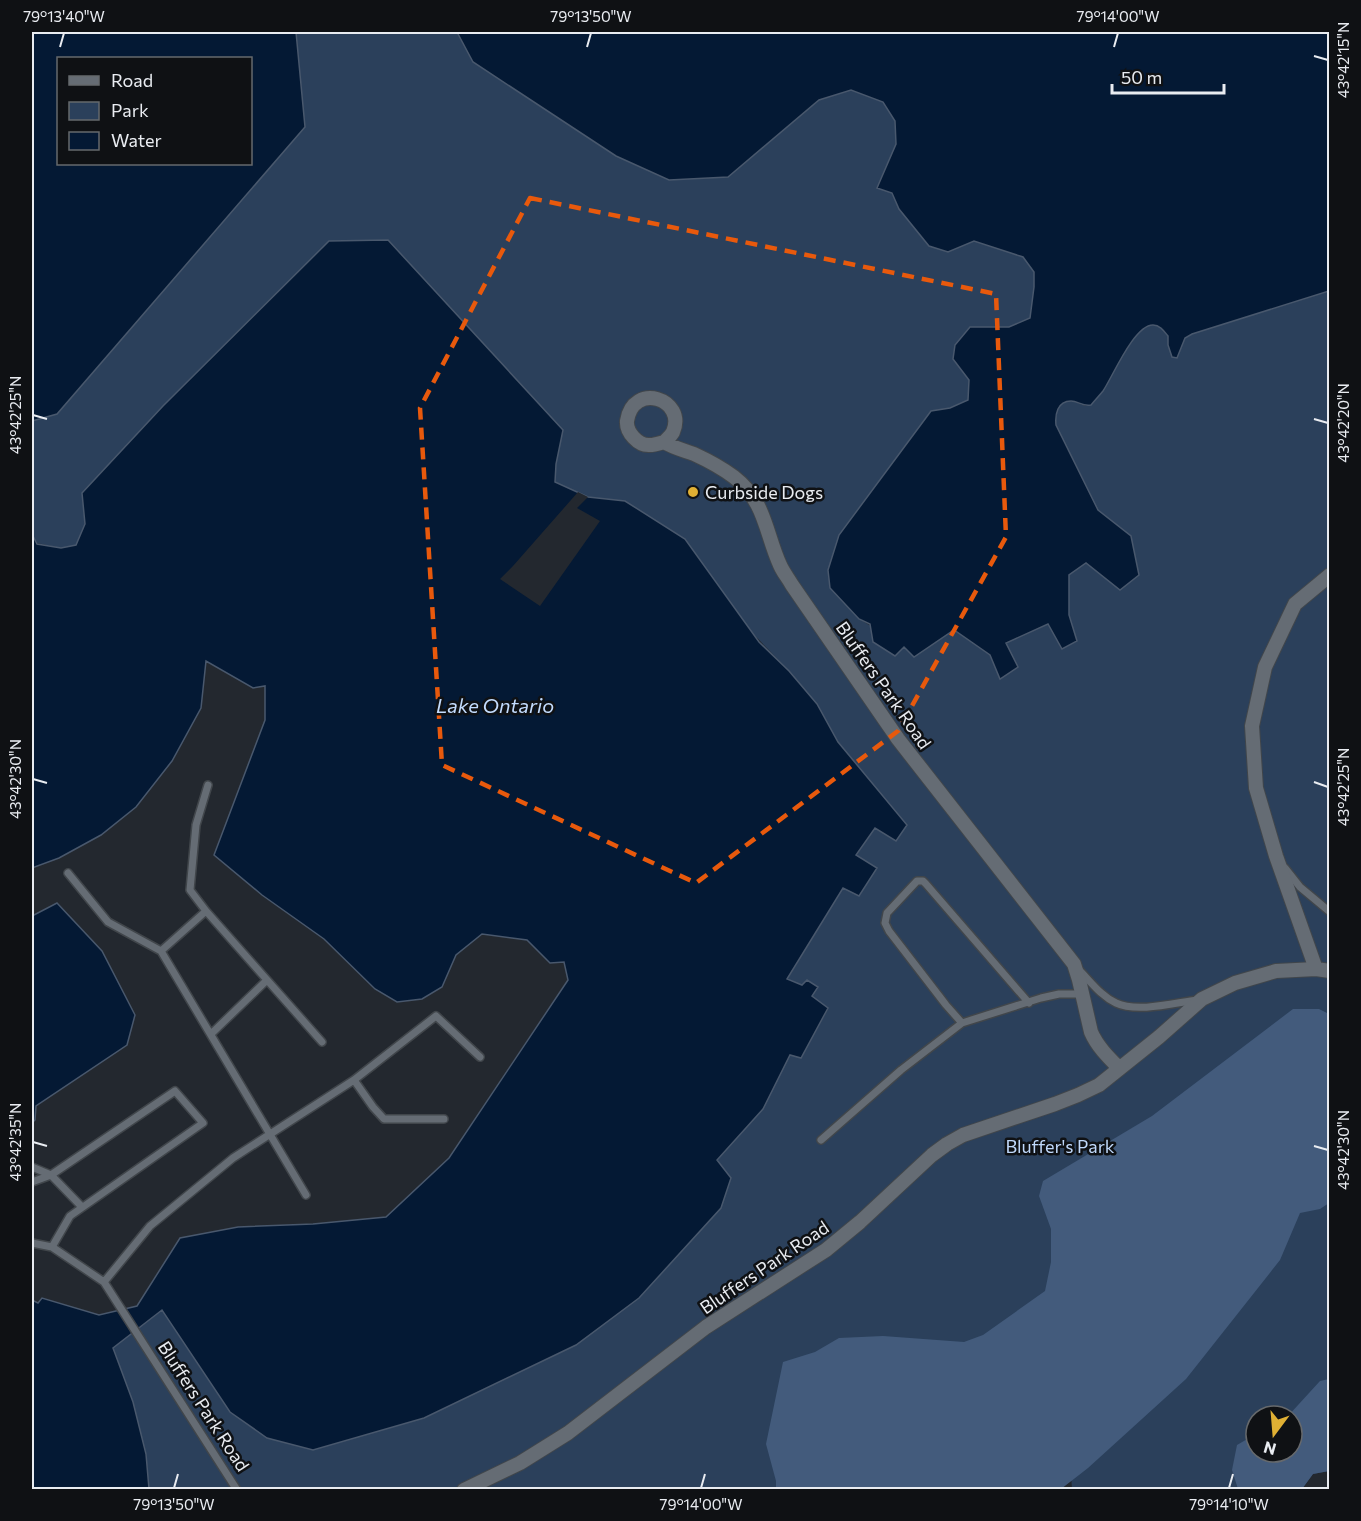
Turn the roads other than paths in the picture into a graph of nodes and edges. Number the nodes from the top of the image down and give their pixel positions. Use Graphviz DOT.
graph roads {
  1 [pos="664,442"];
  2 [pos="1329,575"];
  3 [pos="208,786"];
  4 [pos="1276,856"];
  5 [pos="68,873"];
  6 [pos="206,911"];
  7 [pos="1329,912"];
  8 [pos="161,951"];
  9 [pos="1074,964"];
  10 [pos="1323,970"];
  11 [pos="267,980"];
  12 [pos="1082,994"];
  13 [pos="1202,999"];
  14 [pos="1029,1003"];
  15 [pos="962,1023"];
  16 [pos="211,1034"];
  17 [pos="322,1042"];
  18 [pos="480,1057"];
  19 [pos="1119,1068"];
  20 [pos="354,1080"];
  21 [pos="444,1119"];
  22 [pos="270,1134"];
  23 [pos="821,1140"];
  24 [pos="32,1167"];
  25 [pos="51,1174"];
  26 [pos="32,1182"];
  27 [pos="306,1195"];
  28 [pos="82,1207"];
  29 [pos="32,1243"];
  30 [pos="52,1247"];
  31 [pos="104,1282"];
  32 [pos="237,1490"];
  33 [pos="464,1490"];
  1 -- 9 [label="street, Bluffers Park Road"];
  2 -- 4 [label="street"];
  3 -- 6 [label="lane"];
  4 -- 7 [label="lane"];
  4 -- 10 [label="street"];
  5 -- 8 [label="lane"];
  6 -- 8 [label="lane"];
  6 -- 11 [label="lane"];
  8 -- 16 [label="lane"];
  9 -- 12 [label="street, Bluffers Park Road"];
  9 -- 13 [label="lane, Bluffers Park Road"];
  10 -- 13 [label="street, Bluffers Park Road"];
  11 -- 16 [label="lane"];
  11 -- 17 [label="lane"];
  12 -- 14 [label="lane"];
  12 -- 19 [label="street, Bluffers Park Road"];
  13 -- 19 [label="street, Bluffers Park Road"];
  14 -- 15 [label="lane"];
  14 -- 15 [label="lane"];
  15 -- 23 [label="lane"];
  16 -- 22 [label="lane"];
  18 -- 20 [label="lane"];
  19 -- 33 [label="street, Bluffers Park Road"];
  20 -- 21 [label="lane"];
  20 -- 22 [label="lane"];
  22 -- 27 [label="lane"];
  22 -- 31 [label="lane"];
  24 -- 25 [label="lane"];
  25 -- 26 [label="lane"];
  25 -- 28 [label="lane"];
  25 -- 28 [label="lane"];
  28 -- 30 [label="lane"];
  29 -- 30 [label="lane"];
  30 -- 31 [label="lane"];
  31 -- 32 [label="lane, Bluffers Park Road"];
}
